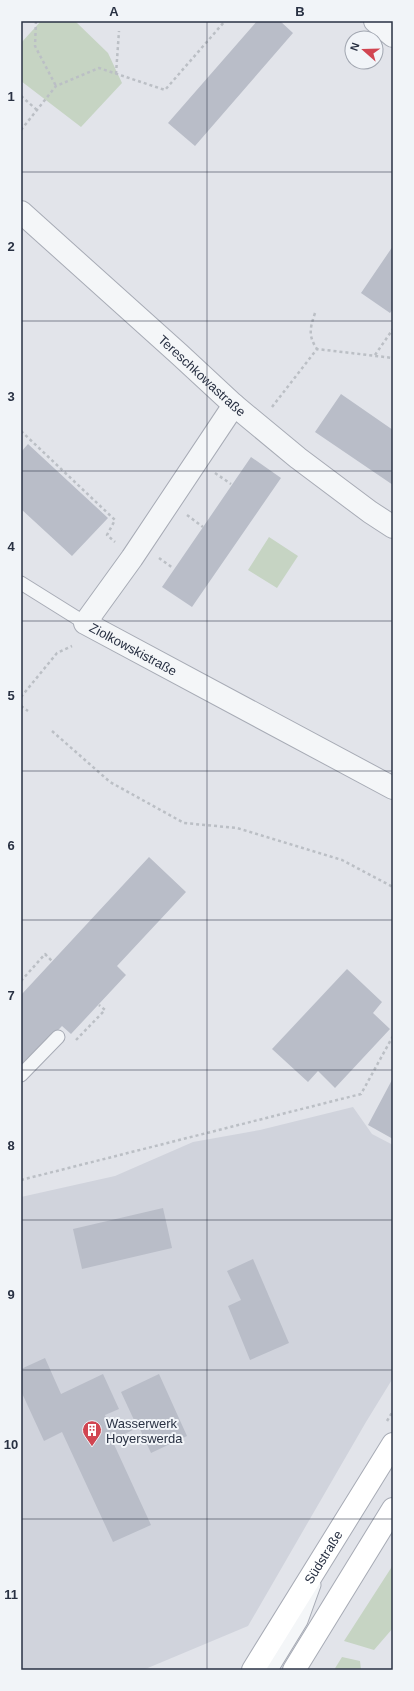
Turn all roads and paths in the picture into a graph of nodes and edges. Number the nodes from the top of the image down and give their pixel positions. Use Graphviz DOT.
graph roads {
  1 [pos="36,21"];
  2 [pos="225,21"];
  3 [pos="376,21"];
  4 [pos="119,31"];
  5 [pos="393,36"];
  6 [pos="116,74"];
  7 [pos="56,86"];
  8 [pos="21,96"];
  9 [pos="36,110"];
  10 [pos="21,130"];
  11 [pos="21,212"];
  12 [pos="315,313"];
  13 [pos="393,329"];
  14 [pos="317,349"];
  15 [pos="375,355"];
  16 [pos="393,358"];
  17 [pos="234,405"];
  18 [pos="259,426"];
  19 [pos="21,431"];
  20 [pos="182,512"];
  21 [pos="202,527"];
  22 [pos="393,528"];
  23 [pos="132,558"];
  24 [pos="21,583"];
  25 [pos="85,623"];
  26 [pos="72,646"];
  27 [pos="21,697"];
  28 [pos="21,706"];
  29 [pos="28,712"];
  30 [pos="52,731"];
  31 [pos="393,788"];
  32 [pos="393,887"];
  33 [pos="52,961"];
  34 [pos="21,981"];
  35 [pos="99,1005"];
  36 [pos="393,1036"];
  37 [pos="58,1037"];
  38 [pos="21,1075"];
  39 [pos="21,1180"];
  40 [pos="393,1444"];
  41 [pos="393,1509"];
  42 [pos="318,1564"];
  43 [pos="253,1670"];
  44 [pos="270,1670"];
  45 [pos="294,1670"];
  1 -- 7 [label="path"];
  2 -- 6 [label="path"];
  3 -- 5 [label="street"];
  4 -- 6 [label="path"];
  6 -- 7 [label="path"];
  7 -- 9 [label="path"];
  8 -- 9 [label="path"];
  9 -- 10 [label="path"];
  11 -- 17 [label="street, Tereschkowastraße"];
  12 -- 14 [label="path"];
  13 -- 15 [label="path"];
  14 -- 15 [label="path"];
  14 -- 18 [label="path"];
  15 -- 16 [label="path"];
  17 -- 18 [label="street, Tereschkowastraße"];
  17 -- 23 [label="street, Ziolkowskistraße"];
  18 -- 22 [label="street, Tereschkowastraße"];
  19 -- 23 [label="path"];
  20 -- 21 [label="path"];
  23 -- 25 [label="street, Ziolkowskistraße"];
  24 -- 25 [label="lane"];
  25 -- 31 [label="street, Ziolkowskistraße"];
  26 -- 27 [label="path"];
  28 -- 29 [label="path"];
  30 -- 32 [label="path"];
  33 -- 34 [label="path"];
  35 -- 37 [label="path"];
  36 -- 39 [label="path"];
  37 -- 38 [label="lane"];
  40 -- 42 [label="main road, Südstraße"];
  41 -- 45 [label="main road"];
  42 -- 43 [label="main road, Südstraße"];
  42 -- 44 [label="lane"];
}
